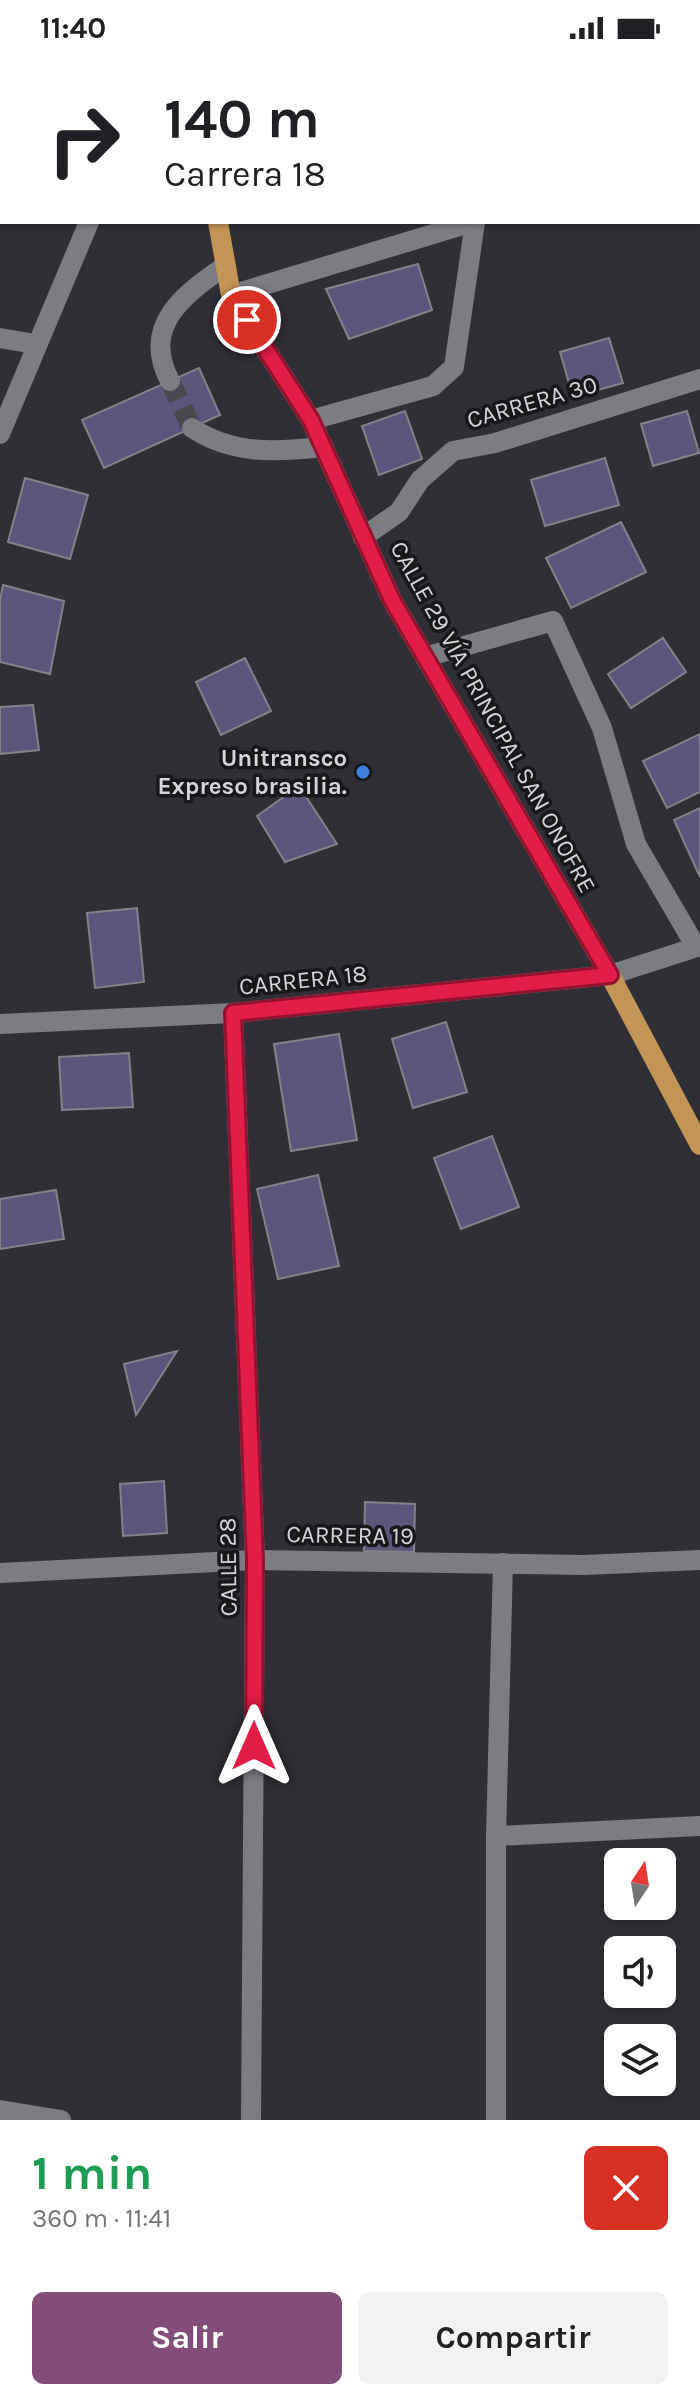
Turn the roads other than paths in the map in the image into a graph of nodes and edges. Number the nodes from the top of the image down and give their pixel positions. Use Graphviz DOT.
graph roads {
  1 [pos="88,224"];
  2 [pos="218,224"];
  3 [pos="467,224"];
  4 [pos="474,224"];
  5 [pos="225,266"];
  6 [pos="231,295"];
  7 [pos="0,338"];
  8 [pos="35,344"];
  9 [pos="700,379"];
  10 [pos="170,381"];
  11 [pos="311,420"];
  12 [pos="192,428"];
  13 [pos="0,434"];
  14 [pos="323,447"];
  15 [pos="363,537"];
  16 [pos="425,657"];
  17 [pos="698,946"];
  18 [pos="610,975"];
  19 [pos="233,1013"];
  20 [pos="0,1024"];
  21 [pos="700,1145"];
  22 [pos="255,1560"];
  23 [pos="700,1560"];
  24 [pos="503,1563"];
  25 [pos="0,1573"];
  26 [pos="700,1826"];
  27 [pos="496,1836"];
  28 [pos="0,2110"];
  29 [pos="61,2120"];
  30 [pos="251,2120"];
  31 [pos="496,2120"];
  1 -- 8 [label="street"];
  2 -- 5 [label="main road, CALLE 29 VÍA PRINCIPAL SAN ONOFRE"];
  3 -- 6 [label="street"];
  4 -- 11 [label="street"];
  5 -- 6 [label="main road, CALLE 29 VÍA PRINCIPAL SAN ONOFRE"];
  5 -- 10 [label="street"];
  6 -- 11 [label="main road, CALLE 29 VÍA PRINCIPAL SAN ONOFRE"];
  7 -- 8 [label="street"];
  8 -- 13 [label="street"];
  9 -- 15 [label="street, CARRERA 30"];
  11 -- 14 [label="main road, CALLE 29 VÍA PRINCIPAL SAN ONOFRE"];
  12 -- 14 [label="street"];
  14 -- 15 [label="main road, CALLE 29 VÍA PRINCIPAL SAN ONOFRE"];
  15 -- 16 [label="main road, CALLE 29 VÍA PRINCIPAL SAN ONOFRE"];
  16 -- 17 [label="street"];
  16 -- 18 [label="main road, CALLE 29 VÍA PRINCIPAL SAN ONOFRE"];
  17 -- 18 [label="street, CARRERA 18"];
  18 -- 19 [label="street, CARRERA 18"];
  18 -- 21 [label="main road, CALLE 29 VÍA PRINCIPAL SAN ONOFRE"];
  19 -- 20 [label="street, CARRERA 18"];
  19 -- 22 [label="street, CALLE 28"];
  22 -- 24 [label="street, CARRERA 19"];
  22 -- 25 [label="street, CARRERA 19"];
  22 -- 30 [label="street, CALLE 28"];
  23 -- 24 [label="street, CARRERA 19"];
  24 -- 27 [label="street"];
  26 -- 27 [label="street"];
  27 -- 31 [label="street"];
  28 -- 29 [label="street"];
}
